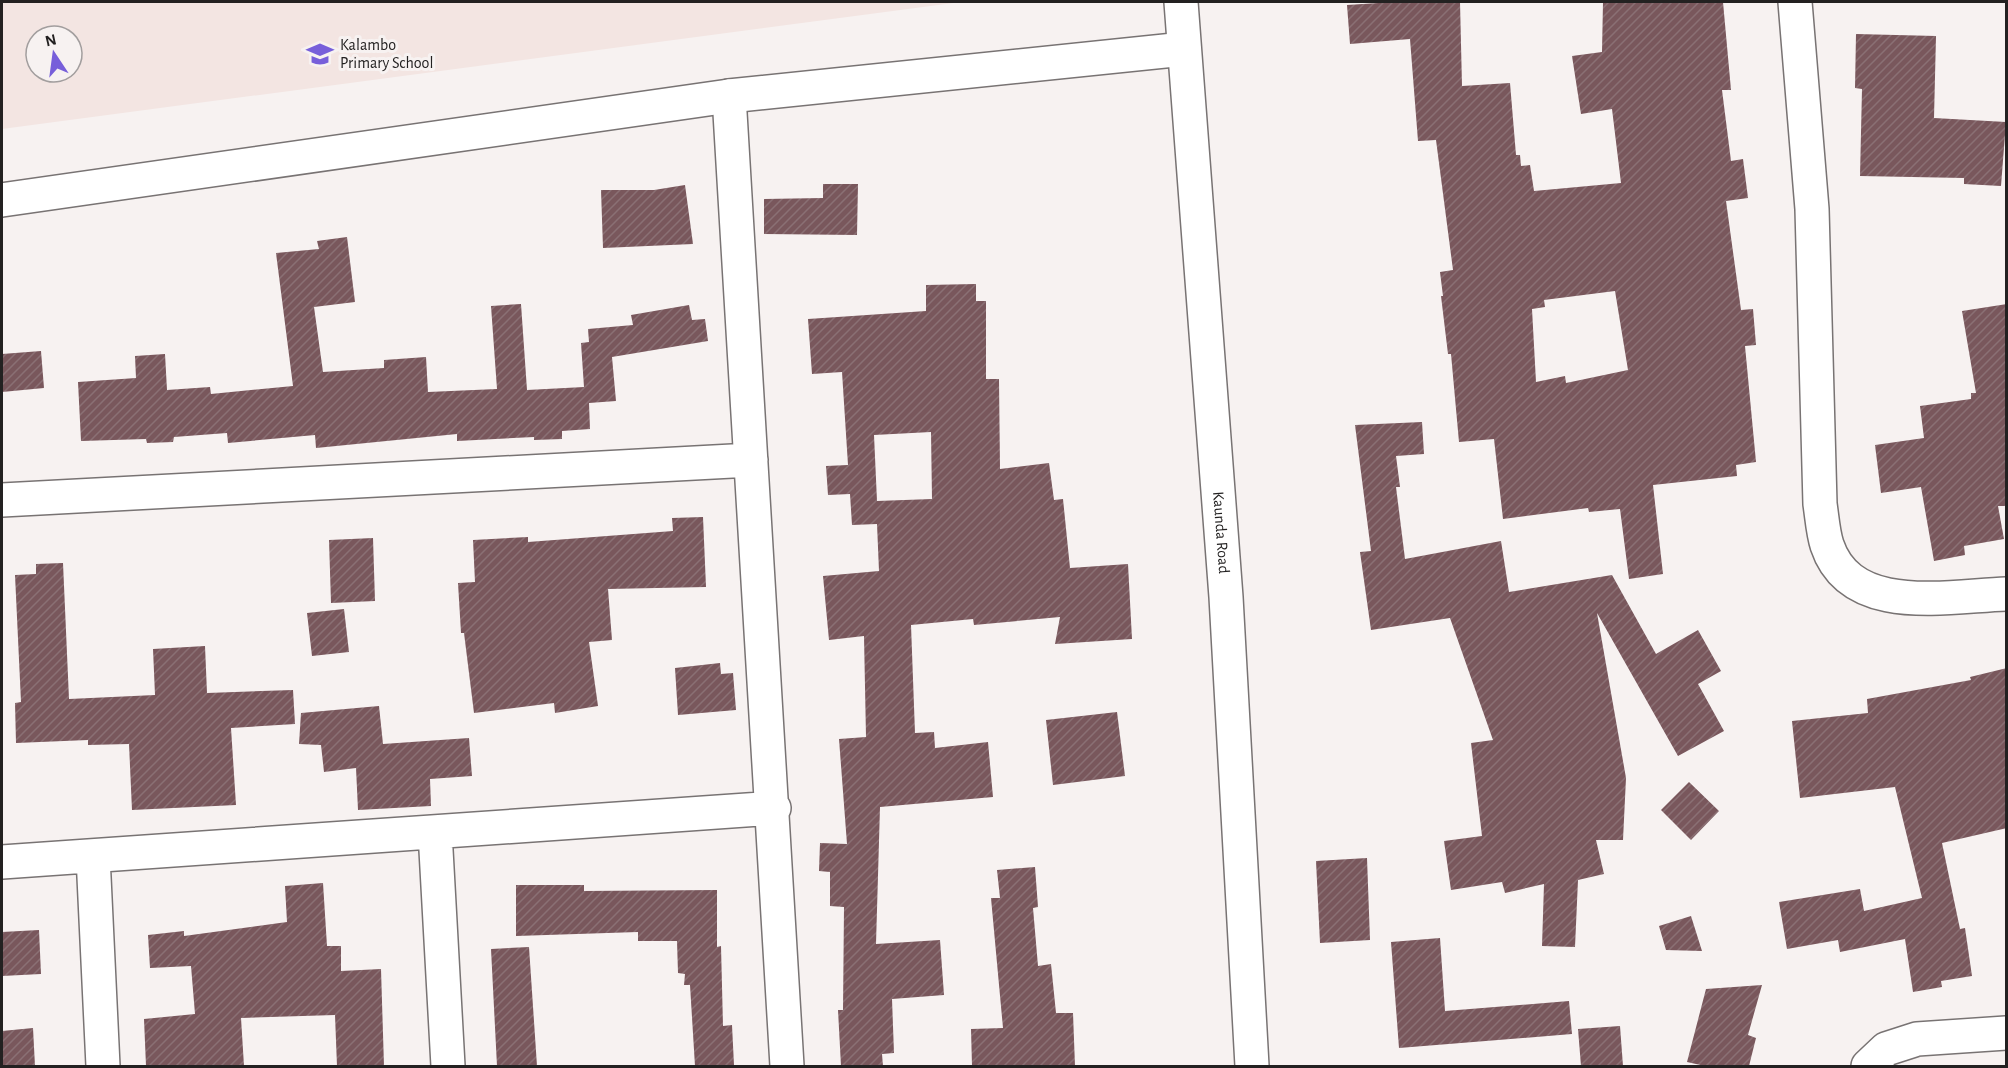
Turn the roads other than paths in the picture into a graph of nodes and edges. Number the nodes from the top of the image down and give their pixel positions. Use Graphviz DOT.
graph roads {
  1 [pos="1181,2"];
  2 [pos="1795,2"];
  3 [pos="1184,50"];
  4 [pos="729,96"];
  5 [pos="2,200"];
  6 [pos="751,460"];
  7 [pos="2,500"];
  8 [pos="2007,594"];
  9 [pos="774,808"];
  10 [pos="435,832"];
  11 [pos="93,856"];
  12 [pos="2,862"];
  13 [pos="2007,1033"];
  14 [pos="103,1066"];
  15 [pos="448,1066"];
  16 [pos="787,1066"];
  17 [pos="1252,1066"];
  18 [pos="1868,1066"];
  1 -- 3 [label="street, Kaunda Road"];
  2 -- 8 [label="street"];
  3 -- 4 [label="street"];
  3 -- 17 [label="street, Kaunda Road"];
  4 -- 5 [label="street"];
  4 -- 6 [label="street"];
  6 -- 7 [label="street"];
  6 -- 9 [label="street"];
  9 -- 10 [label="street"];
  9 -- 16 [label="street"];
  10 -- 11 [label="street"];
  10 -- 15 [label="street"];
  11 -- 12 [label="street"];
  11 -- 14 [label="street"];
  13 -- 18 [label="street"];
}
